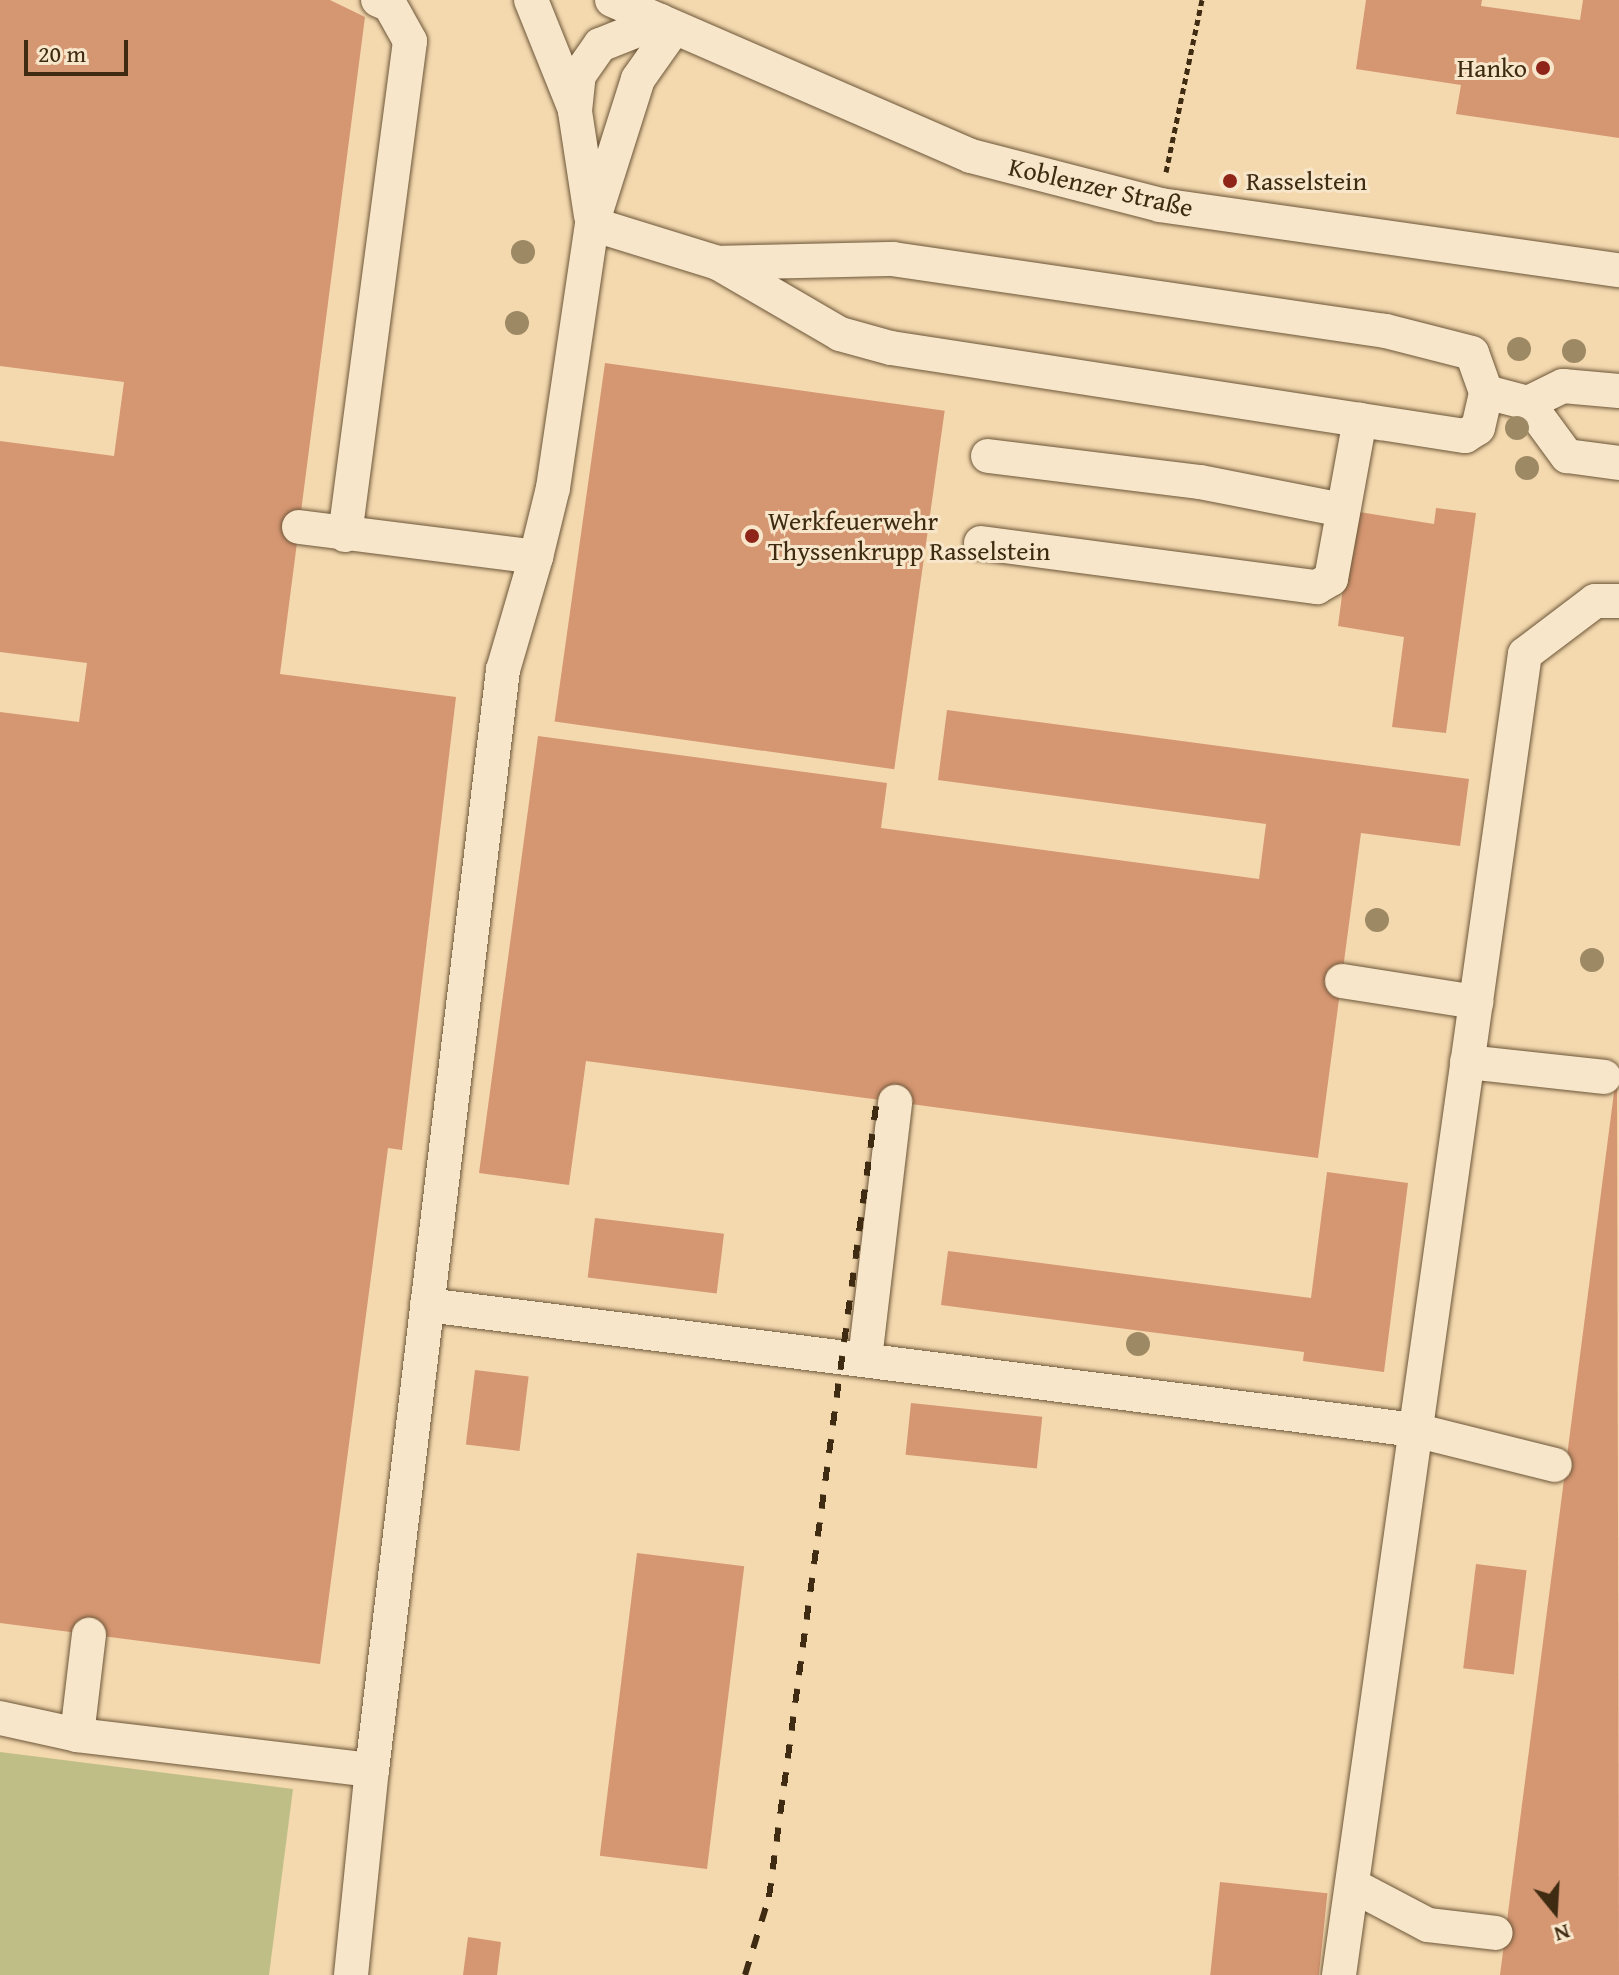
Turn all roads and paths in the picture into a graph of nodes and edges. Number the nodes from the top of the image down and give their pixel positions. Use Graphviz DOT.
graph roads {
  1 [pos="378,0"];
  2 [pos="531,0"];
  3 [pos="612,0"];
  4 [pos="1202,0"];
  5 [pos="667,24"];
  6 [pos="575,111"];
  7 [pos="1151,171"];
  8 [pos="1179,176"];
  9 [pos="1163,189"];
  10 [pos="592,224"];
  11 [pos="718,263"];
  12 [pos="1619,270"];
  13 [pos="1619,391"];
  14 [pos="1486,392"];
  15 [pos="1528,403"];
  16 [pos="1360,420"];
  17 [pos="988,456"];
  18 [pos="1619,463"];
  19 [pos="1343,510"];
  20 [pos="299,527"];
  21 [pos="345,535"];
  22 [pos="981,543"];
  23 [pos="536,557"];
  24 [pos="1619,601"];
  25 [pos="1342,981"];
  26 [pos="1476,1002"];
  27 [pos="1467,1062"];
  28 [pos="1604,1077"];
  29 [pos="895,1102"];
  30 [pos="427,1305"];
  31 [pos="865,1359"];
  32 [pos="1415,1430"];
  33 [pos="1555,1465"];
  34 [pos="89,1635"];
  35 [pos="0,1718"];
  36 [pos="77,1735"];
  37 [pos="372,1770"];
  38 [pos="1352,1885"];
  39 [pos="1496,1933"];
  40 [pos="351,1975"];
  41 [pos="1339,1975"];
  1 -- 21 [label="street"];
  2 -- 6 [label="street"];
  3 -- 5 [label="street, Koblenzer Straße"];
  4 -- 9 [label="path"];
  5 -- 6 [label="street"];
  5 -- 9 [label="street, Koblenzer Straße"];
  5 -- 10 [label="street"];
  6 -- 10 [label="street"];
  7 -- 9 [label="path"];
  8 -- 9 [label="path"];
  9 -- 12 [label="street, Koblenzer Straße"];
  10 -- 11 [label="street"];
  10 -- 23 [label="street"];
  11 -- 14 [label="street"];
  11 -- 16 [label="street"];
  13 -- 15 [label="street"];
  14 -- 15 [label="street"];
  14 -- 16 [label="street"];
  15 -- 18 [label="street"];
  16 -- 19 [label="street"];
  17 -- 19 [label="street"];
  19 -- 22 [label="street"];
  20 -- 21 [label="street"];
  21 -- 23 [label="street"];
  23 -- 30 [label="street"];
  24 -- 26 [label="street"];
  25 -- 26 [label="street"];
  26 -- 27 [label="street"];
  27 -- 28 [label="street"];
  27 -- 32 [label="street"];
  29 -- 31 [label="street"];
  30 -- 31 [label="street"];
  30 -- 37 [label="street"];
  31 -- 32 [label="street"];
  32 -- 33 [label="street"];
  32 -- 38 [label="street"];
  34 -- 36 [label="street"];
  35 -- 36 [label="street"];
  36 -- 37 [label="street"];
  37 -- 40 [label="street"];
  38 -- 39 [label="street"];
  38 -- 41 [label="street"];
}
